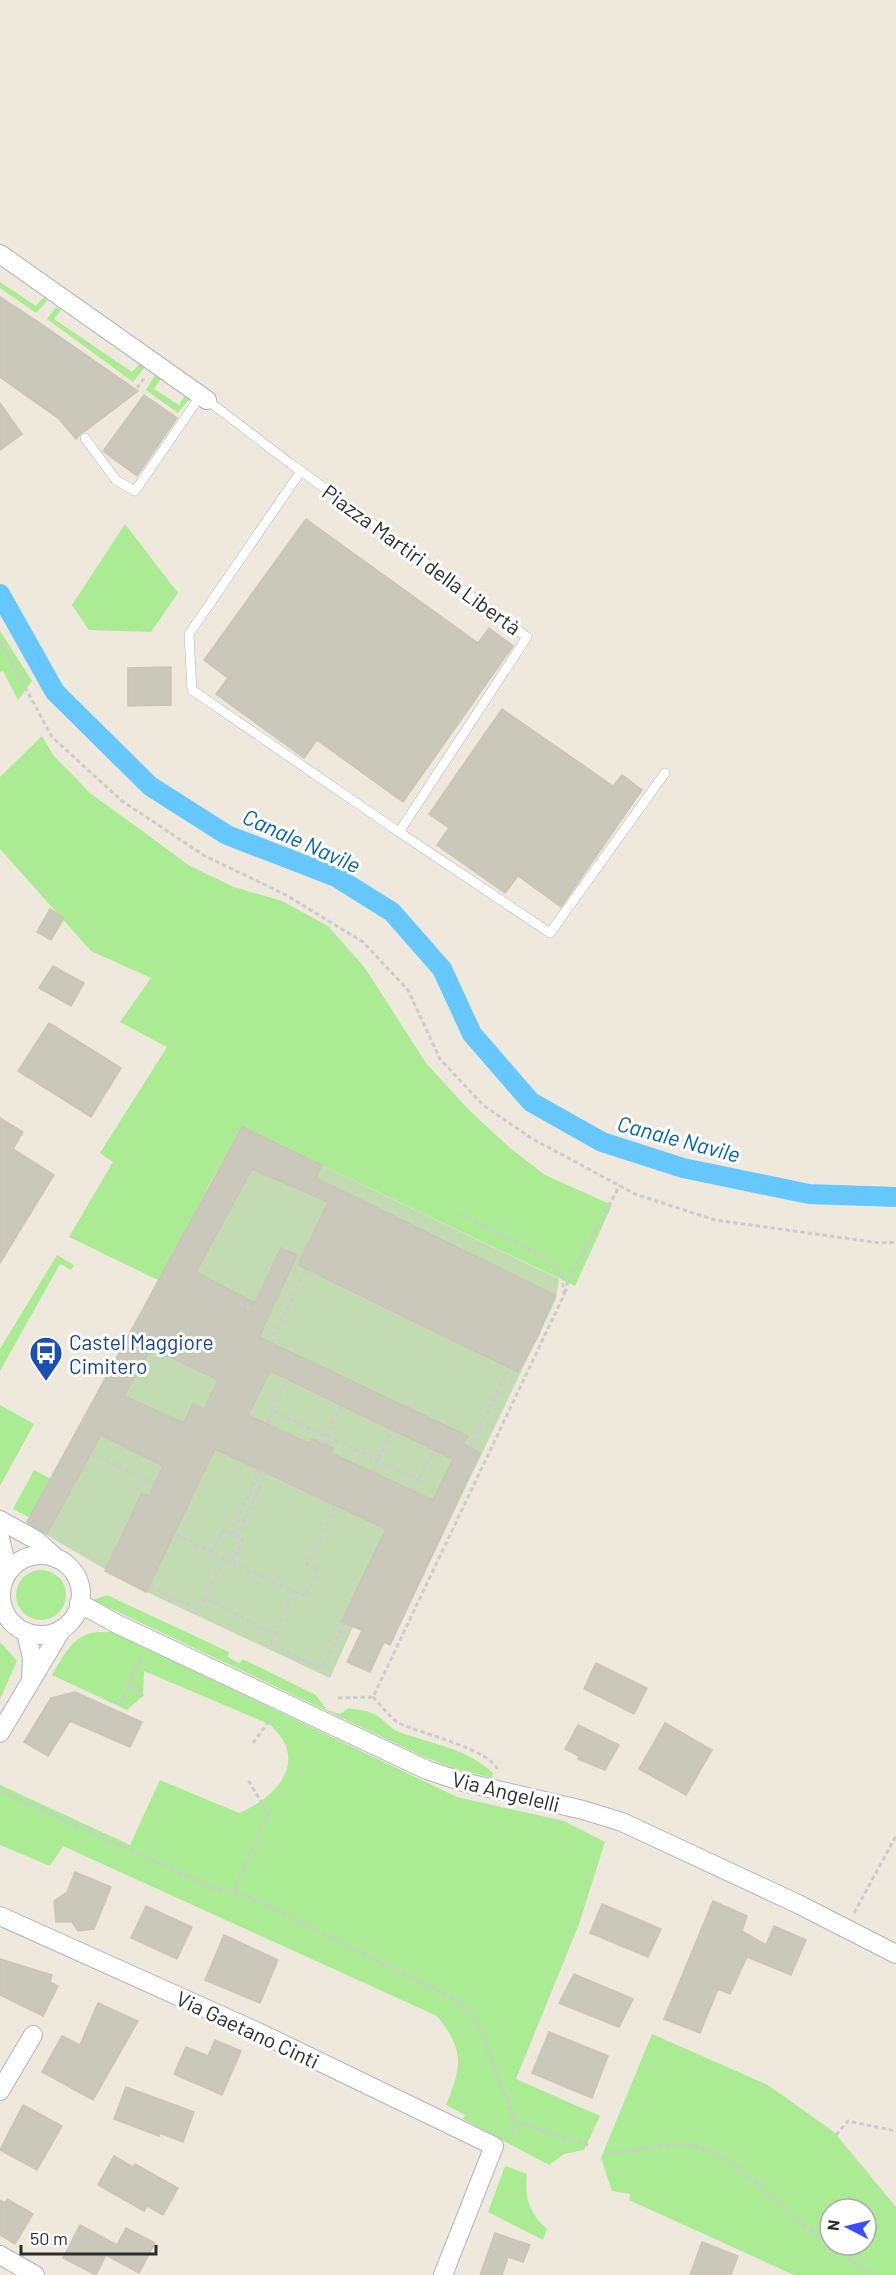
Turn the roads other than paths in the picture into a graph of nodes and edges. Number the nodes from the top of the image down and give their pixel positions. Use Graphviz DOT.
graph roads {
  1 [pos="0,254"];
  2 [pos="204,397"];
  3 [pos="85,438"];
  4 [pos="301,471"];
  5 [pos="665,773"];
  6 [pos="399,832"];
  7 [pos="0,1520"];
  8 [pos="0,1538"];
  9 [pos="56,1558"];
  10 [pos="8,1572"];
  11 [pos="71,1617"];
  12 [pos="26,1632"];
  13 [pos="29,1683"];
  14 [pos="0,1733"];
  15 [pos="0,1916"];
  16 [pos="895,1954"];
  17 [pos="33,2035"];
  18 [pos="0,2091"];
  19 [pos="0,2255"];
  20 [pos="35,2275"];
  21 [pos="443,2275"];
  1 -- 2 [label="street, Piazza Martiri della Libertà"];
  2 -- 3 [label="lane"];
  2 -- 4 [label="lane, Piazza Martiri della Libertà"];
  4 -- 6 [label="lane, Piazza Martiri della Libertà"];
  4 -- 6 [label="lane, Piazza Martiri della Libertà"];
  5 -- 6 [label="lane"];
  7 -- 9 [label="street"];
  8 -- 10 [label="street"];
  9 -- 10 [label="street"];
  9 -- 11 [label="street"];
  10 -- 12 [label="street"];
  11 -- 12 [label="street"];
  11 -- 13 [label="street"];
  11 -- 16 [label="street, Via Angelelli"];
  12 -- 13 [label="street"];
  13 -- 14 [label="street"];
  15 -- 21 [label="street, Via Gaetano Cinti"];
  17 -- 18 [label="street"];
  19 -- 20 [label="street"];
}
